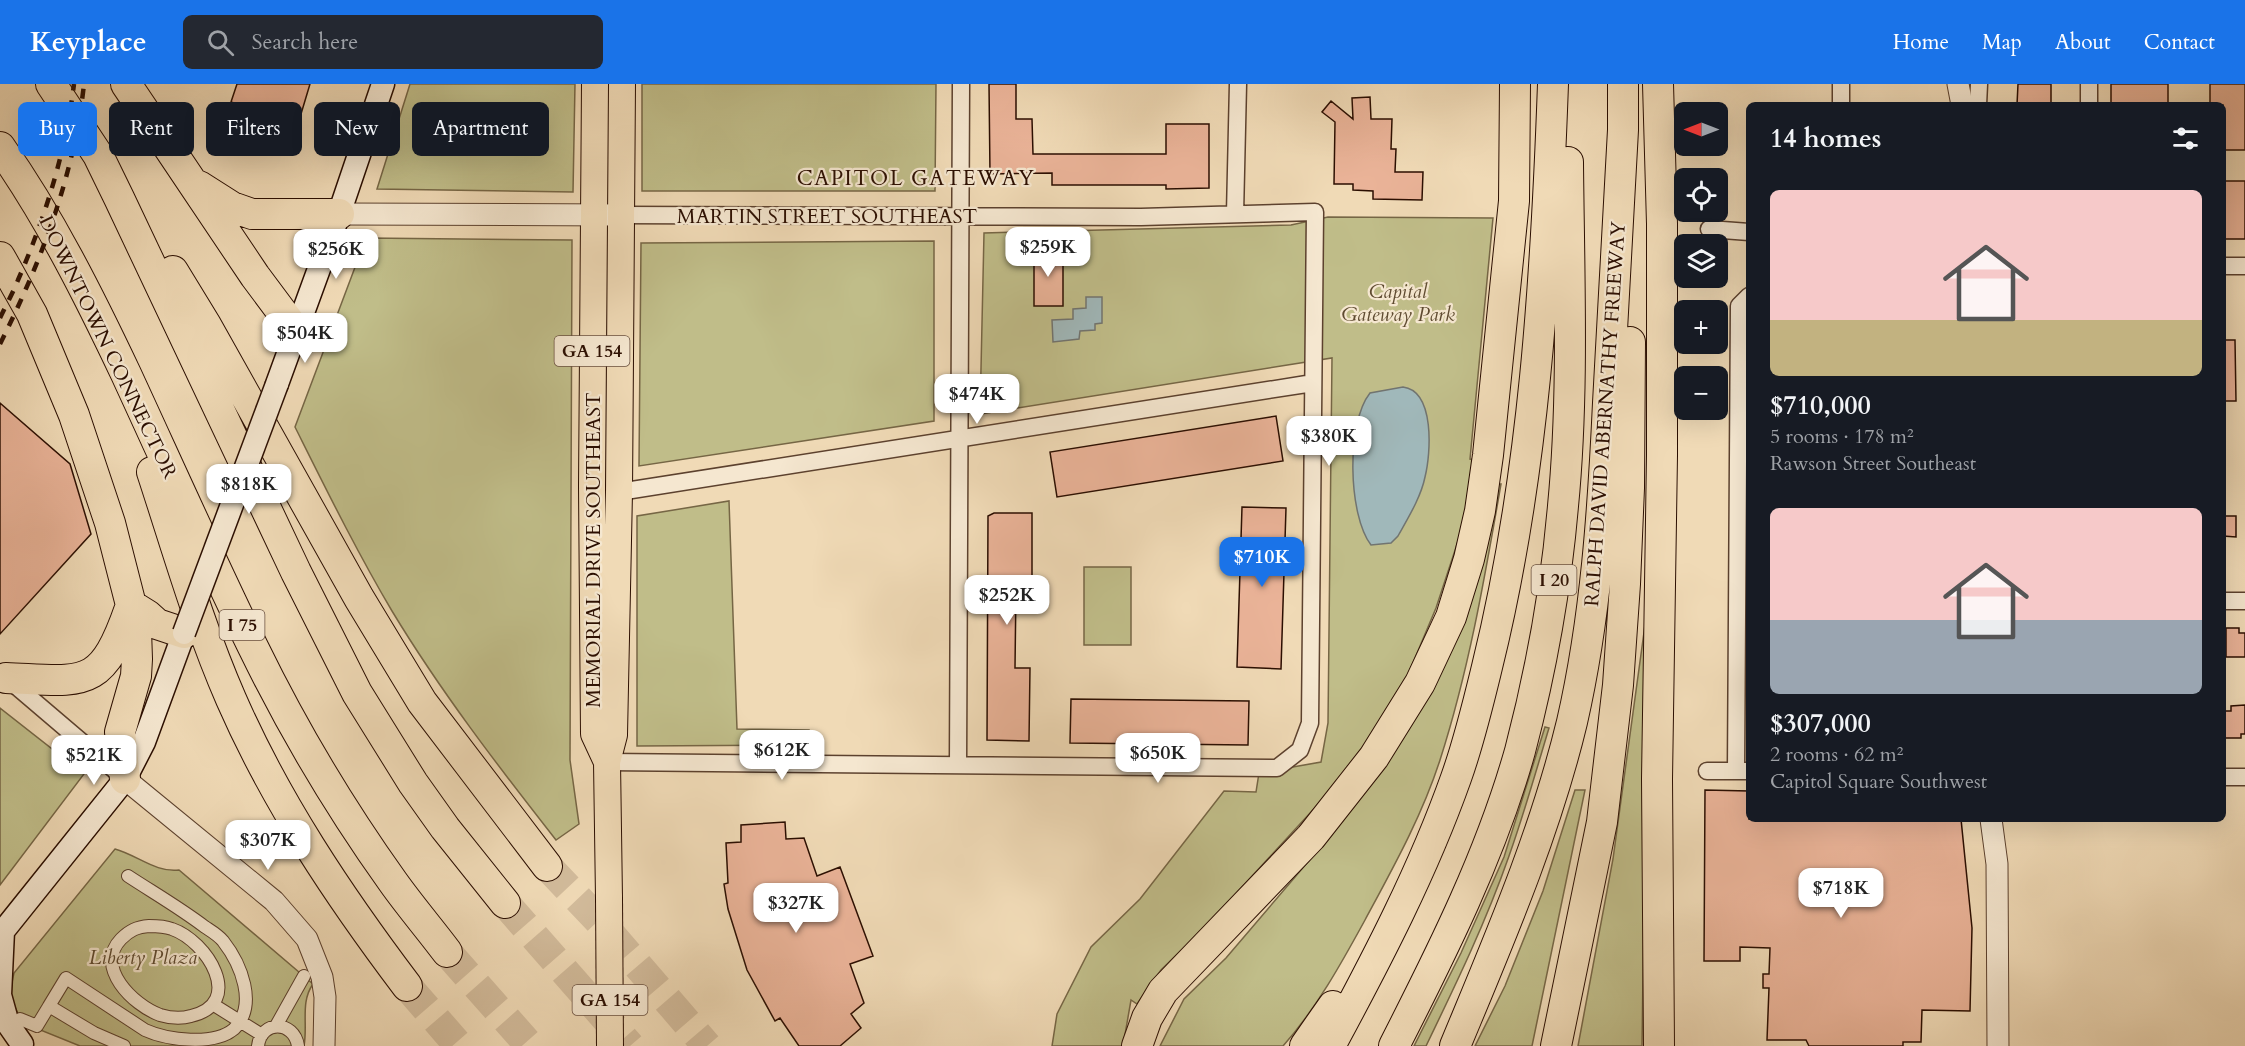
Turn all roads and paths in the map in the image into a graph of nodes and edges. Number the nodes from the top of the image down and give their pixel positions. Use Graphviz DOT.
graph roads {
  1 [pos="51,84"];
  2 [pos="126,84"];
  3 [pos="383,84"];
  4 [pos="595,84"];
  5 [pos="622,84"];
  6 [pos="961,84"];
  7 [pos="1238,84"];
  8 [pos="1515,84"];
  9 [pos="1553,84"];
  10 [pos="1567,84"];
  11 [pos="1623,84"];
  12 [pos="1658,84"];
  13 [pos="1841,84"];
  14 [pos="1958,84"];
  15 [pos="1979,84"];
  16 [pos="2089,84"];
  17 [pos="1841,102"];
  18 [pos="1961,102"];
  19 [pos="1978,102"];
  20 [pos="2089,102"];
  21 [pos="1623,129"];
  22 [pos="0,147"];
  23 [pos="98,155"];
  24 [pos="191,181"];
  25 [pos="339,214"];
  26 [pos="620,214"];
  27 [pos="1235,214"];
  28 [pos="593,215"];
  29 [pos="961,216"];
  30 [pos="1709,229"];
  31 [pos="1746,232"];
  32 [pos="0,257"];
  33 [pos="2226,266"];
  34 [pos="2245,266"];
  35 [pos="77,276"];
  36 [pos="1746,299"];
  37 [pos="296,331"];
  38 [pos="1313,383"];
  39 [pos="960,439"];
  40 [pos="619,492"];
  41 [pos="2226,601"];
  42 [pos="2245,601"];
  43 [pos="131,605"];
  44 [pos="179,636"];
  45 [pos="3,675"];
  46 [pos="607,762"];
  47 [pos="958,765"];
  48 [pos="1707,771"];
  49 [pos="1743,771"];
  50 [pos="2226,777"];
  51 [pos="2245,777"];
  52 [pos="125,779"];
  53 [pos="1991,822"];
  54 [pos="548,866"];
  55 [pos="1416,874"];
  56 [pos="128,876"];
  57 [pos="505,903"];
  58 [pos="2,933"];
  59 [pos="447,952"];
  60 [pos="304,976"];
  61 [pos="407,986"];
  62 [pos="214,1005"];
  63 [pos="49,1006"];
  64 [pos="20,1019"];
  65 [pos="238,1021"];
  66 [pos="137,1024"];
  67 [pos="276,1026"];
  68 [pos="0,1036"];
  69 [pos="260,1041"];
  70 [pos="25,1045"];
  71 [pos="123,1046"];
  72 [pos="298,1046"];
  73 [pos="324,1046"];
  74 [pos="610,1046"];
  75 [pos="1137,1046"];
  76 [pos="1305,1046"];
  77 [pos="1330,1046"];
  78 [pos="1394,1046"];
  79 [pos="1455,1046"];
  80 [pos="1556,1046"];
  81 [pos="1659,1046"];
  82 [pos="1998,1046"];
  1 -- 23 [label="highway"];
  2 -- 24 [label="highway"];
  3 -- 25 [label="main road"];
  4 -- 28 [label="main road, MEMORIAL DRIVE SOUTHEAST / GA 154"];
  5 -- 26 [label="main road, MEMORIAL DRIVE SOUTHEAST / GA 154"];
  6 -- 29 [label="street"];
  7 -- 27 [label="street"];
  8 -- 75 [label="highway"];
  9 -- 55 [label="highway"];
  10 -- 78 [label="highway, RALPH DAVID ABERNATHY FREEWAY / I 20"];
  11 -- 21 [label="highway, RALPH DAVID ABERNATHY FREEWAY / I 20"];
  12 -- 81 [label="highway"];
  13 -- 17 [label="street"];
  14 -- 18 [label="street"];
  15 -- 19 [label="street"];
  16 -- 20 [label="street"];
  21 -- 79 [label="highway, RALPH DAVID ABERNATHY FREEWAY / I 20"];
  21 -- 80 [label="highway"];
  22 -- 35 [label="highway, DOWNTOWN CONNECTOR / I 75"];
  23 -- 54 [label="highway"];
  23 -- 57 [label="highway"];
  24 -- 25 [label="highway"];
  24 -- 37 [label="highway"];
  25 -- 28 [label="street, MARTIN STREET SOUTHEAST"];
  25 -- 37 [label="main road"];
  26 -- 28 [label="street, MARTIN STREET SOUTHEAST"];
  26 -- 29 [label="street, MARTIN STREET SOUTHEAST"];
  26 -- 40 [label="main road, MEMORIAL DRIVE SOUTHEAST / GA 154"];
  27 -- 29 [label="street, MARTIN STREET SOUTHEAST"];
  27 -- 38 [label="street, MARTIN STREET SOUTHEAST"];
  28 -- 46 [label="main road, MEMORIAL DRIVE SOUTHEAST / GA 154"];
  29 -- 39 [label="street"];
  30 -- 31 [label="street"];
  32 -- 43 [label="highway"];
  33 -- 34 [label="street"];
  35 -- 59 [label="highway, DOWNTOWN CONNECTOR / I 75"];
  35 -- 61 [label="highway"];
  36 -- 49 [label="street"];
  37 -- 44 [label="main road, bridge"];
  38 -- 39 [label="street"];
  38 -- 47 [label="street"];
  39 -- 40 [label="street"];
  39 -- 47 [label="street"];
  40 -- 46 [label="main road, MEMORIAL DRIVE SOUTHEAST / GA 154"];
  41 -- 42 [label="street"];
  43 -- 44 [label="highway"];
  43 -- 45 [label="highway"];
  43 -- 52 [label="highway"];
  44 -- 52 [label="main road"];
  45 -- 52 [label="street"];
  46 -- 47 [label="street"];
  46 -- 74 [label="main road, MEMORIAL DRIVE SOUTHEAST / GA 154, bridge"];
  48 -- 49 [label="street"];
  50 -- 51 [label="street"];
  52 -- 58 [label="main road"];
  52 -- 73 [label="street"];
  53 -- 82 [label="street"];
  55 -- 76 [label="highway"];
  55 -- 77 [label="highway"];
  56 -- 65 [label="street"];
  58 -- 70 [label="main road"];
  60 -- 67 [label="street"];
  62 -- 62 [label="street"];
  62 -- 65 [label="street"];
  63 -- 64 [label="street"];
  63 -- 66 [label="street"];
  63 -- 71 [label="street"];
  65 -- 66 [label="street"];
  65 -- 69 [label="street"];
  66 -- 71 [label="street"];
  67 -- 69 [label="street"];
  67 -- 72 [label="street"];
  68 -- 70 [label="main road"];
}
